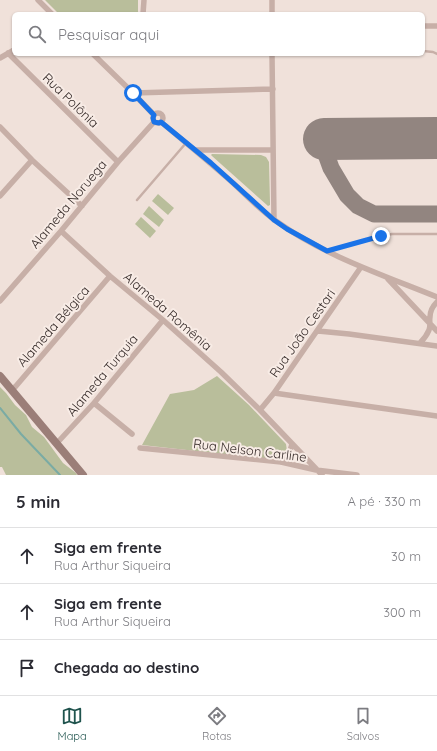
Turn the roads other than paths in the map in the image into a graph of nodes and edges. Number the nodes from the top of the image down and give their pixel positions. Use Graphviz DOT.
graph roads {
  1 [pos="38,0"];
  2 [pos="144,0"];
  3 [pos="272,0"];
  4 [pos="50,12"];
  5 [pos="143,12"];
  6 [pos="272,12"];
  7 [pos="425,26"];
  8 [pos="437,26"];
  9 [pos="12,51"];
  10 [pos="425,51"];
  11 [pos="8,54"];
  12 [pos="437,54"];
  13 [pos="95,56"];
  14 [pos="272,56"];
  15 [pos="0,58"];
  16 [pos="272,89"];
  17 [pos="133,93"];
  18 [pos="154,115"];
  19 [pos="154,122"];
  20 [pos="161,122"];
  21 [pos="0,127"];
  22 [pos="186,143"];
  23 [pos="195,150"];
  24 [pos="273,150"];
  25 [pos="32,160"];
  26 [pos="118,162"];
  27 [pos="0,196"];
  28 [pos="137,200"];
  29 [pos="82,206"];
  30 [pos="274,220"];
  31 [pos="61,231"];
  32 [pos="437,234"];
  33 [pos="327,251"];
  34 [pos="361,267"];
  35 [pos="110,276"];
  36 [pos="387,276"];
  37 [pos="437,297"];
  38 [pos="0,301"];
  39 [pos="437,302"];
  40 [pos="162,320"];
  41 [pos="430,325"];
  42 [pos="318,331"];
  43 [pos="437,331"];
  44 [pos="420,343"];
  45 [pos="437,346"];
  46 [pos="0,376"];
  47 [pos="12,390"];
  48 [pos="274,393"];
  49 [pos="94,404"];
  50 [pos="260,410"];
  51 [pos="437,416"];
  52 [pos="132,434"];
  53 [pos="57,443"];
  54 [pos="292,444"];
  55 [pos="140,448"];
  56 [pos="281,462"];
  57 [pos="316,470"];
  58 [pos="346,474"];
  59 [pos="83,475"];
  60 [pos="322,475"];
  61 [pos="357,475"];
  1 -- 4 [label="street"];
  2 -- 5 [label="street"];
  3 -- 6 [label="street"];
  7 -- 8 [label="street"];
  9 -- 11 [label="street"];
  10 -- 12 [label="lane"];
  11 -- 15 [label="street"];
  11 -- 26 [label="street, Rua Polônia"];
  13 -- 17 [label="street"];
  14 -- 16 [label="street"];
  16 -- 17 [label="street"];
  16 -- 24 [label="street"];
  17 -- 18 [label="street"];
  18 -- 19 [label="street"];
  18 -- 20 [label="street"];
  19 -- 20 [label="street"];
  19 -- 26 [label="street, Alameda Noruega"];
  20 -- 22 [label="street"];
  21 -- 25 [label="street"];
  22 -- 23 [label="street"];
  22 -- 28 [label="lane"];
  23 -- 24 [label="street"];
  23 -- 30 [label="street"];
  24 -- 30 [label="street"];
  25 -- 27 [label="street"];
  25 -- 29 [label="street"];
  26 -- 29 [label="street, Alameda Noruega"];
  29 -- 31 [label="street, Alameda Noruega"];
  30 -- 33 [label="street"];
  31 -- 35 [label="street, Alameda Romênia"];
  31 -- 38 [label="street, Alameda Noruega"];
  32 -- 33 [label="lane"];
  33 -- 34 [label="street"];
  34 -- 36 [label="street"];
  34 -- 42 [label="street, Rua João Cestari"];
  35 -- 40 [label="street, Alameda Romênia"];
  35 -- 47 [label="street, Alameda Bélgica"];
  36 -- 37 [label="street"];
  36 -- 41 [label="street"];
  39 -- 41 [label="street"];
  40 -- 49 [label="street, Alameda Turquia"];
  40 -- 50 [label="street, Alameda Romênia"];
  41 -- 43 [label="street"];
  41 -- 44 [label="street"];
  42 -- 44 [label="street"];
  42 -- 48 [label="street, Rua João Cestari"];
  44 -- 45 [label="street"];
  46 -- 47 [label="street"];
  47 -- 53 [label="street"];
  48 -- 50 [label="street, Rua João Cestari"];
  48 -- 51 [label="street"];
  49 -- 52 [label="street"];
  49 -- 53 [label="street, Alameda Turquia"];
  50 -- 54 [label="street, Alameda Romênia"];
  53 -- 59 [label="street"];
  54 -- 56 [label="street"];
  54 -- 57 [label="street, Alameda Romênia"];
  55 -- 56 [label="street, Rua Nelson Carline"];
  56 -- 57 [label="street, Rua Nelson Carline"];
  57 -- 58 [label="street, Rua Nelson Carline"];
  57 -- 60 [label="street, Alameda Romênia"];
  58 -- 61 [label="street, Rua Nelson Carline"];
}
